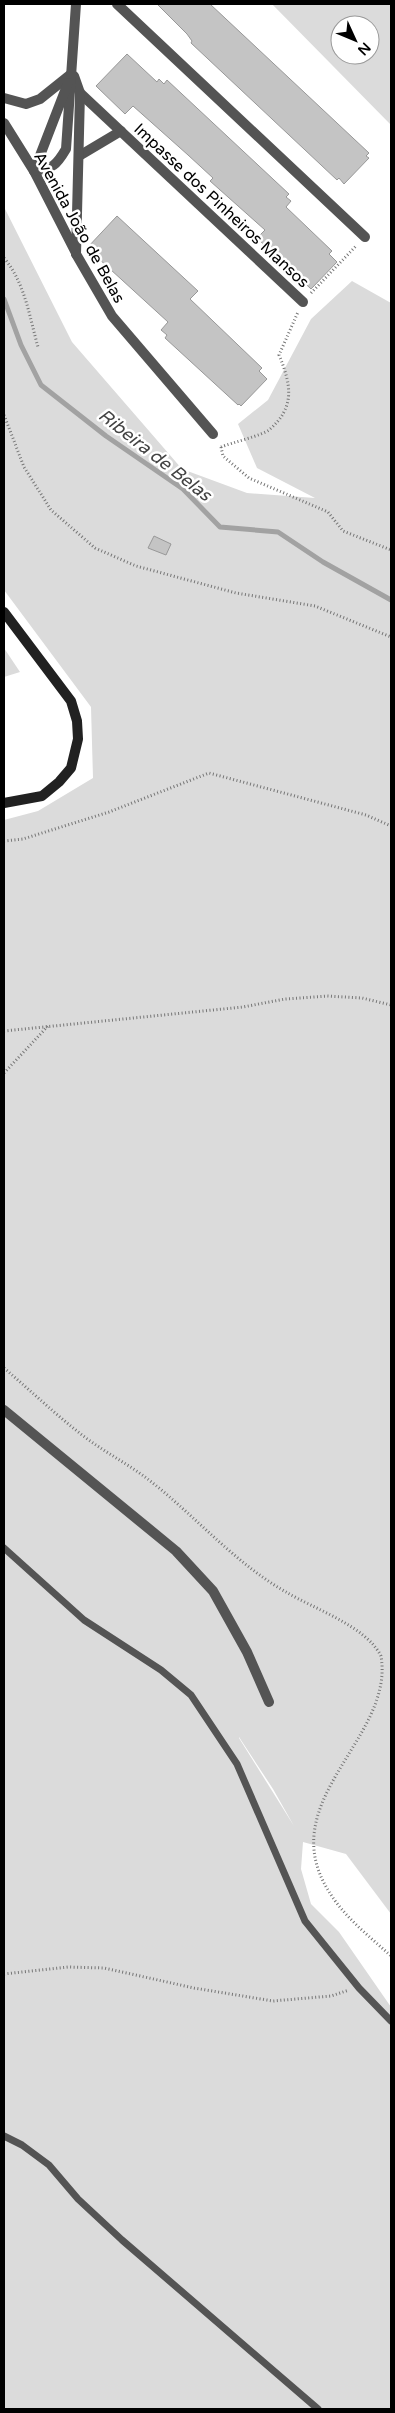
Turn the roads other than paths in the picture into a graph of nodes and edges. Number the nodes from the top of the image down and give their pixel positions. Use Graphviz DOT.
graph roads {
  1 [pos="76,4"];
  2 [pos="117,4"];
  3 [pos="72,72"];
  4 [pos="80,93"];
  5 [pos="4,98"];
  6 [pos="4,123"];
  7 [pos="121,131"];
  8 [pos="79,156"];
  9 [pos="34,171"];
  10 [pos="365,238"];
  11 [pos="76,254"];
  12 [pos="303,302"];
  13 [pos="213,434"];
  14 [pos="4,612"];
  15 [pos="4,803"];
  16 [pos="4,1410"];
  17 [pos="4,1548"];
  18 [pos="269,1702"];
  19 [pos="391,2021"];
  20 [pos="4,2136"];
  21 [pos="318,2409"];
  1 -- 3 [label="street"];
  2 -- 10 [label="street"];
  3 -- 4 [label="street"];
  3 -- 5 [label="street"];
  3 -- 9 [label="street"];
  3 -- 9 [label="street"];
  4 -- 7 [label="street, Impasse dos Pinheiros Mansos"];
  4 -- 8 [label="street"];
  6 -- 9 [label="street, Avenida João de Belas"];
  7 -- 8 [label="street, Impasse dos Pinheiros Mansos"];
  7 -- 12 [label="street, Impasse dos Pinheiros Mansos"];
  8 -- 11 [label="street"];
  9 -- 11 [label="street, Avenida João de Belas"];
  11 -- 13 [label="street, Avenida João de Belas"];
  14 -- 15 [label="main road"];
  16 -- 18 [label="street"];
  17 -- 19 [label="lane"];
  20 -- 21 [label="lane"];
}
